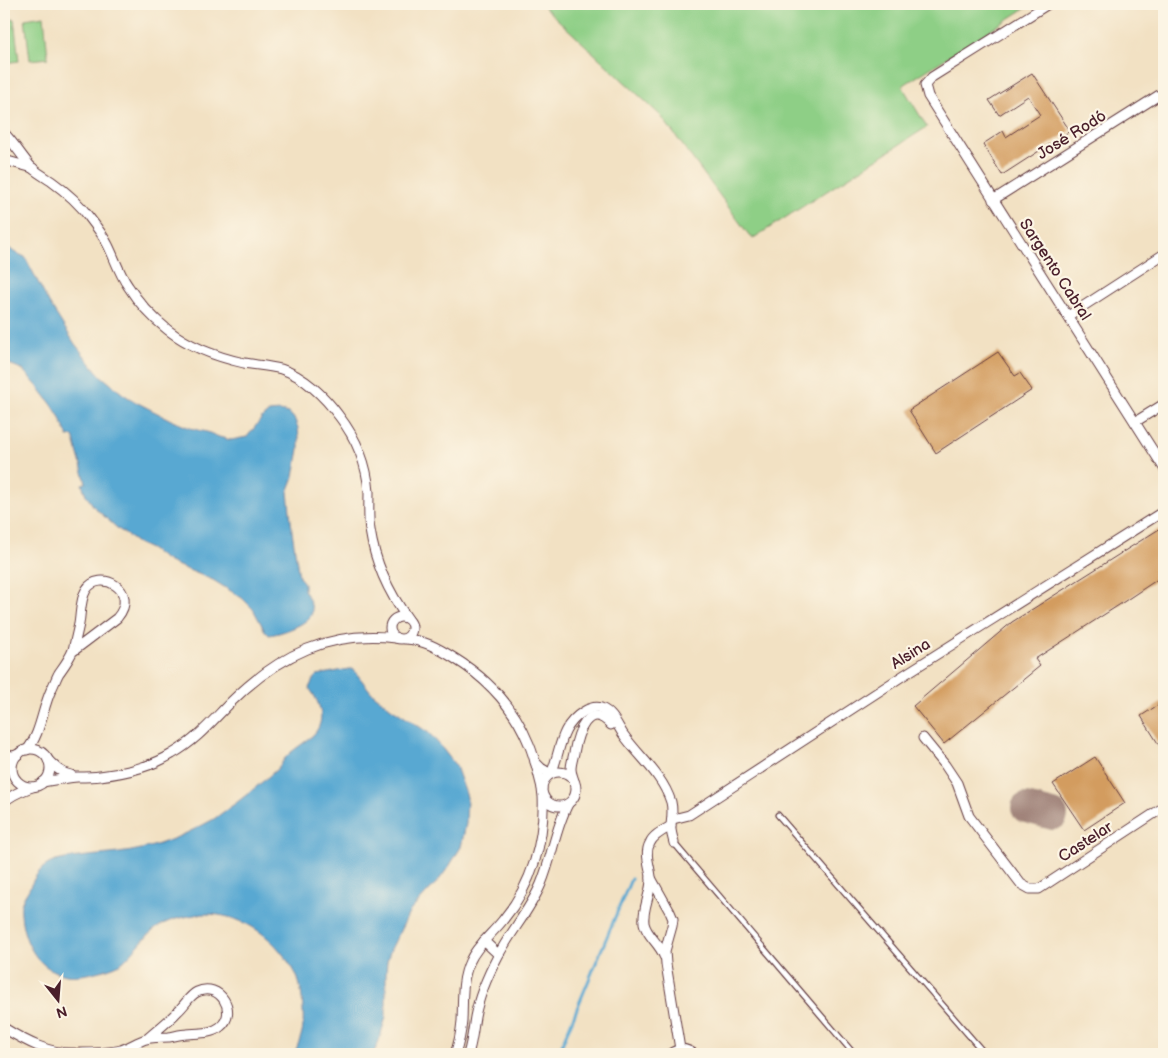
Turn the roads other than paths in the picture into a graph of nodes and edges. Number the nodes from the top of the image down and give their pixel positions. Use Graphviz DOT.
graph roads {
  1 [pos="1048,4"];
  2 [pos="1164,92"];
  3 [pos="4,133"];
  4 [pos="4,160"];
  5 [pos="33,168"];
  6 [pos="993,200"];
  7 [pos="1164,254"];
  8 [pos="1068,316"];
  9 [pos="1164,404"];
  10 [pos="1135,422"];
  11 [pos="1164,468"];
  12 [pos="1164,511"];
  13 [pos="395,601"];
  14 [pos="410,624"];
  15 [pos="391,625"];
  16 [pos="373,636"];
  17 [pos="400,639"];
  18 [pos="423,642"];
  19 [pos="72,652"];
  20 [pos="37,734"];
  21 [pos="623,734"];
  22 [pos="923,738"];
  23 [pos="23,752"];
  24 [pos="4,757"];
  25 [pos="45,757"];
  26 [pos="536,762"];
  27 [pos="550,774"];
  28 [pos="15,776"];
  29 [pos="79,777"];
  30 [pos="574,781"];
  31 [pos="40,784"];
  32 [pos="542,792"];
  33 [pos="7,799"];
  34 [pos="568,804"];
  35 [pos="1164,807"];
  36 [pos="778,815"];
  37 [pos="672,823"];
  38 [pos="674,844"];
  39 [pos="651,878"];
  40 [pos="484,941"];
  41 [pos="498,954"];
  42 [pos="666,964"];
  43 [pos="462,995"];
  44 [pos="480,998"];
  45 [pos="4,1028"];
  46 [pos="147,1039"];
  47 [pos="680,1049"];
  48 [pos="52,1052"];
  49 [pos="118,1052"];
  50 [pos="77,1053"];
  51 [pos="455,1054"];
  52 [pos="468,1054"];
  53 [pos="670,1054"];
  54 [pos="694,1054"];
  55 [pos="854,1054"];
  56 [pos="985,1054"];
  1 -- 6 [label="street, Sargento Cabral"];
  2 -- 6 [label="street, José Rodó"];
  3 -- 5 [label="street"];
  4 -- 5 [label="street"];
  5 -- 13 [label="street"];
  6 -- 8 [label="street, Sargento Cabral"];
  7 -- 8 [label="street"];
  8 -- 10 [label="street, Sargento Cabral"];
  9 -- 10 [label="street"];
  10 -- 11 [label="street, Sargento Cabral"];
  12 -- 37 [label="street, Alsina"];
  13 -- 14 [label="street"];
  13 -- 15 [label="street"];
  14 -- 15 [label="street"];
  14 -- 17 [label="street"];
  14 -- 18 [label="street"];
  15 -- 16 [label="street"];
  15 -- 17 [label="street"];
  16 -- 17 [label="street"];
  16 -- 29 [label="street"];
  17 -- 18 [label="street"];
  18 -- 26 [label="street"];
  19 -- 19 [label="street"];
  19 -- 20 [label="street"];
  20 -- 23 [label="street"];
  20 -- 25 [label="street"];
  21 -- 27 [label="street"];
  21 -- 30 [label="street"];
  21 -- 37 [label="street"];
  22 -- 35 [label="street, Castelar"];
  23 -- 24 [label="street"];
  23 -- 25 [label="street"];
  23 -- 28 [label="street"];
  24 -- 28 [label="street"];
  25 -- 29 [label="street"];
  25 -- 31 [label="street"];
  26 -- 27 [label="street"];
  26 -- 32 [label="street"];
  27 -- 30 [label="street"];
  27 -- 32 [label="street"];
  28 -- 31 [label="street"];
  28 -- 33 [label="street"];
  29 -- 31 [label="street"];
  30 -- 34 [label="street"];
  31 -- 33 [label="street"];
  32 -- 34 [label="street"];
  32 -- 40 [label="street"];
  34 -- 41 [label="street"];
  36 -- 56 [label="lane"];
  37 -- 38 [label="street"];
  37 -- 39 [label="street, Alsina"];
  38 -- 55 [label="lane"];
  39 -- 42 [label="street"];
  39 -- 42 [label="street"];
  40 -- 41 [label="street"];
  40 -- 43 [label="street"];
  41 -- 44 [label="street"];
  42 -- 47 [label="street"];
  43 -- 44 [label="street"];
  43 -- 51 [label="street"];
  44 -- 52 [label="street"];
  45 -- 48 [label="street"];
  46 -- 46 [label="street"];
  46 -- 49 [label="street"];
  47 -- 53 [label="street"];
  47 -- 54 [label="street"];
  48 -- 50 [label="street"];
  49 -- 50 [label="street"];
}
